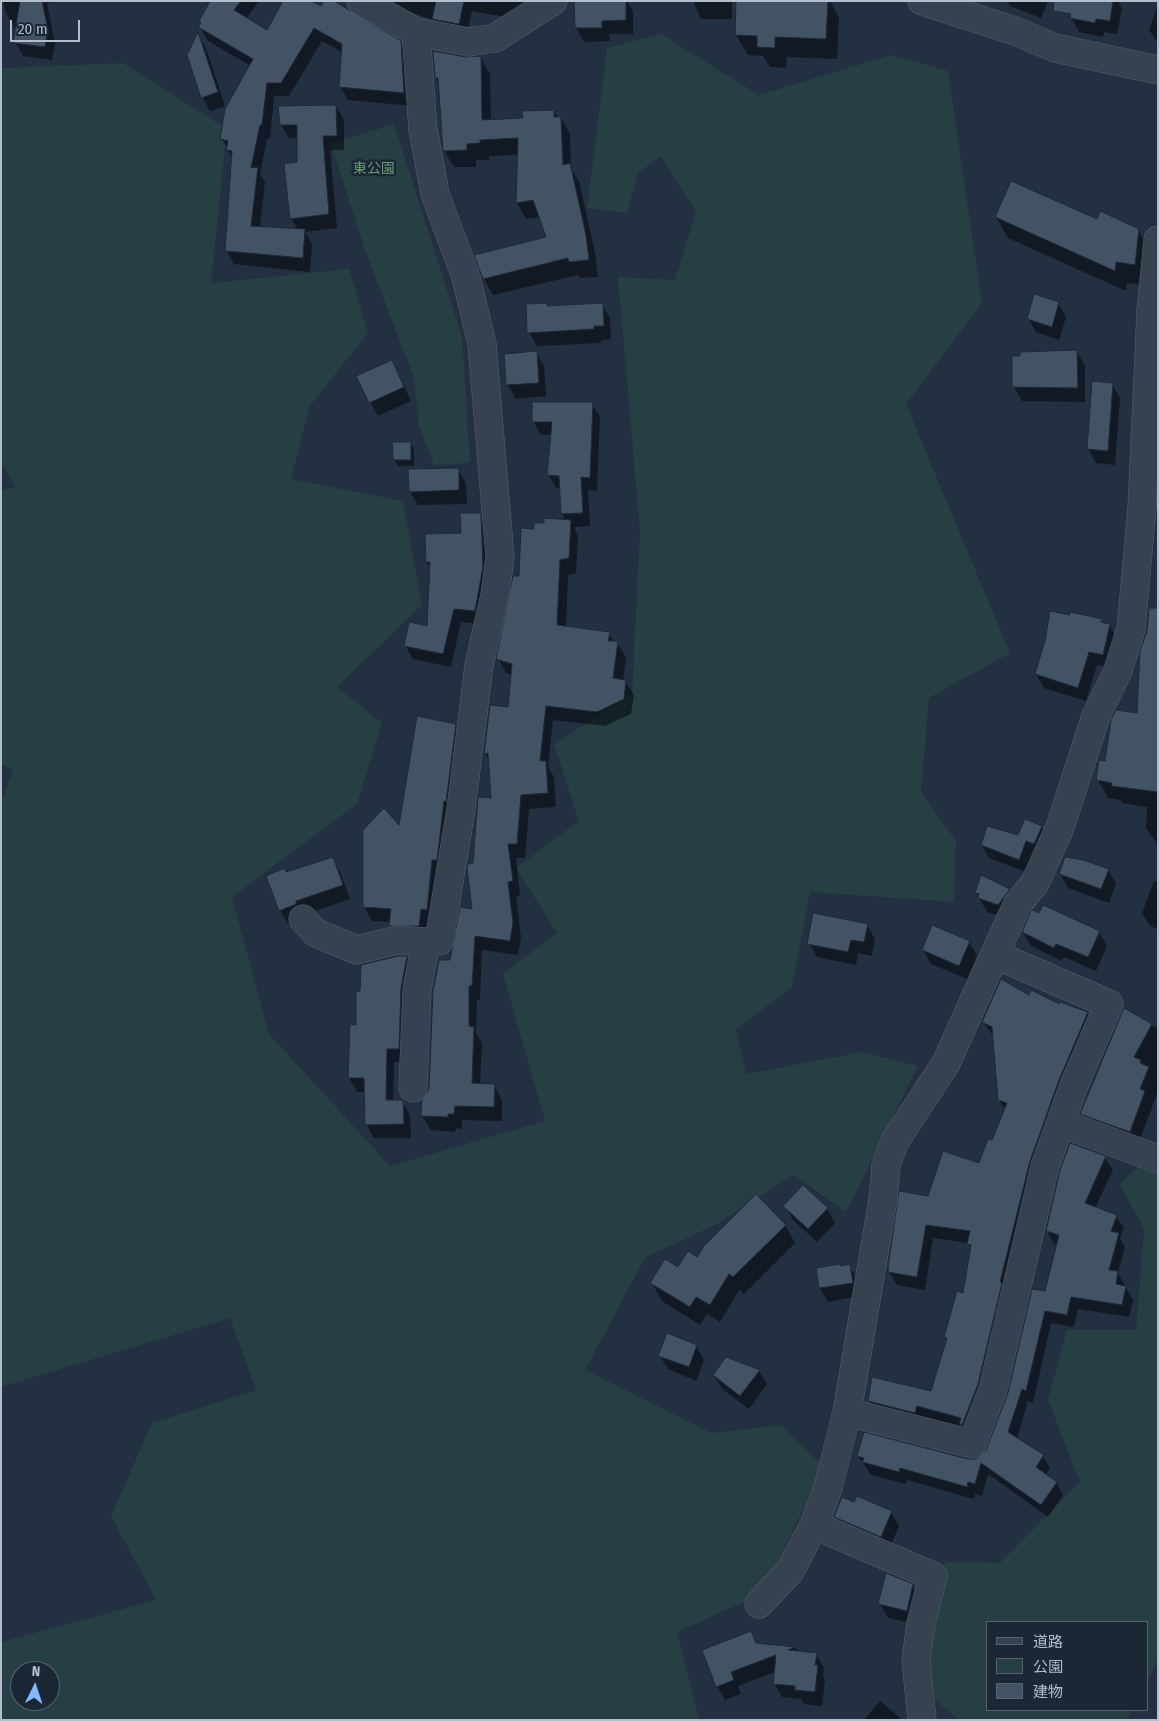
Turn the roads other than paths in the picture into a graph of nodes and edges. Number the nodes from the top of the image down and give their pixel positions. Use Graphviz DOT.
graph roads {
  1 [pos="361,1"];
  2 [pos="553,1"];
  3 [pos="922,1"];
  4 [pos="416,32"];
  5 [pos="1158,70"];
  6 [pos="1158,240"];
  7 [pos="303,919"];
  8 [pos="426,942"];
  9 [pos="996,954"];
  10 [pos="413,1088"];
  11 [pos="1061,1123"];
  12 [pos="1158,1159"];
  13 [pos="847,1412"];
  14 [pos="814,1525"];
  15 [pos="759,1604"];
  16 [pos="922,1720"];
  1 -- 4 [label="street"];
  2 -- 4 [label="street"];
  3 -- 5 [label="street"];
  4 -- 8 [label="street"];
  6 -- 9 [label="street"];
  7 -- 8 [label="street"];
  8 -- 10 [label="street"];
  9 -- 11 [label="street"];
  9 -- 13 [label="street"];
  11 -- 12 [label="street"];
  11 -- 13 [label="street"];
  13 -- 14 [label="street"];
  14 -- 15 [label="street"];
  14 -- 16 [label="street"];
}
